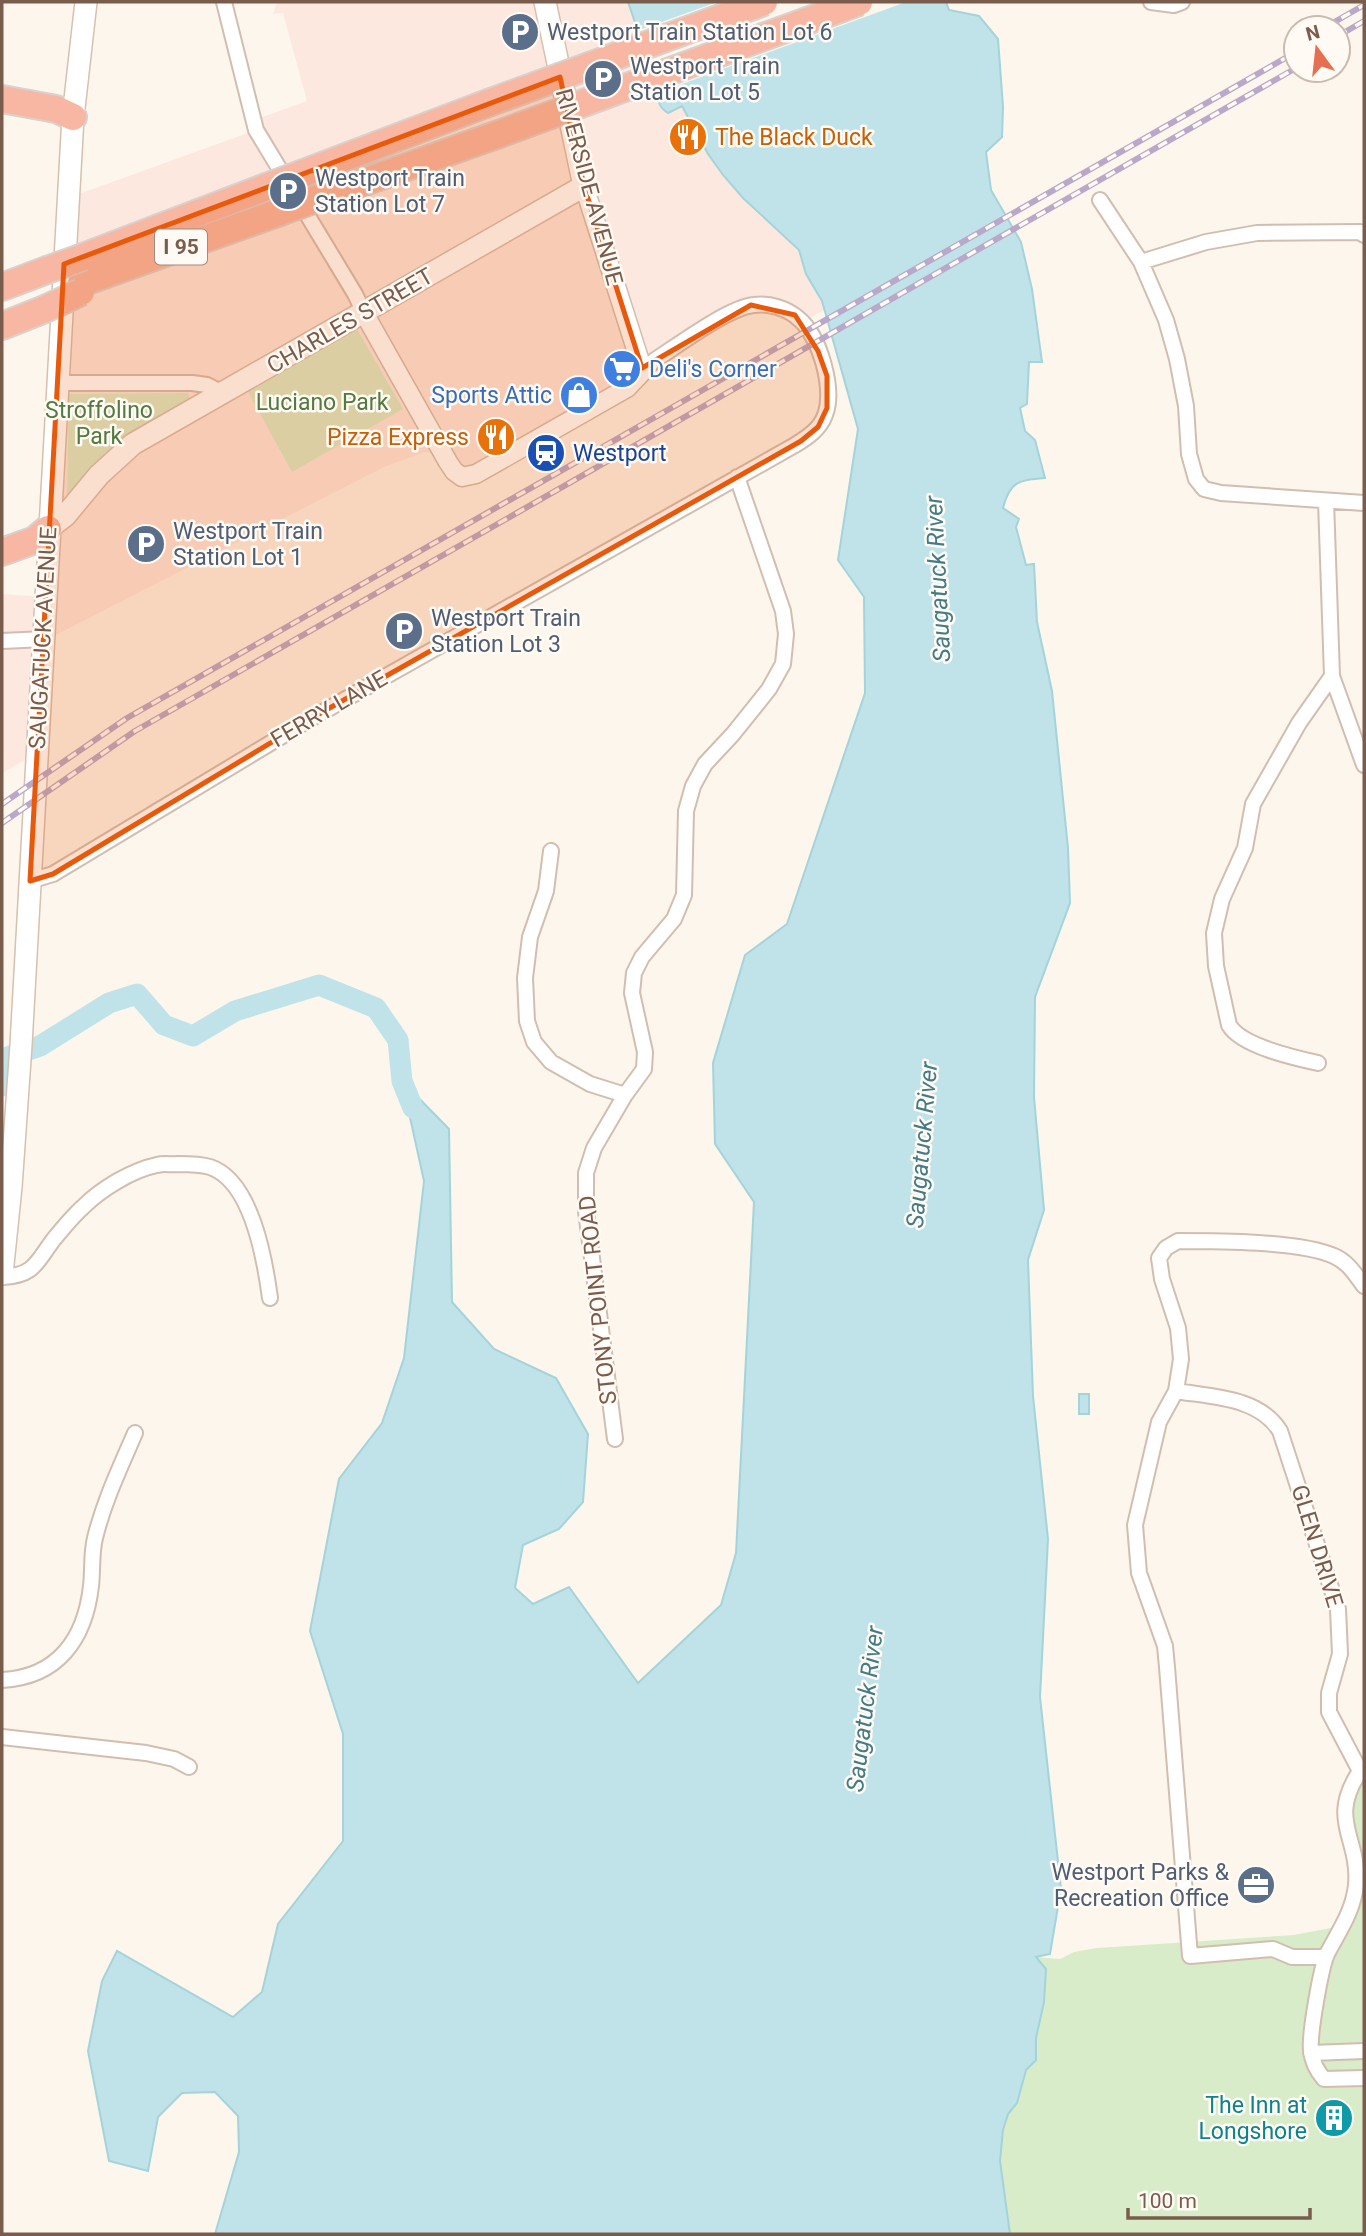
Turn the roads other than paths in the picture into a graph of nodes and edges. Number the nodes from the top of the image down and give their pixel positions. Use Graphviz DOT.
graph roads {
  1 [pos="86,2"];
  2 [pos="224,2"];
  3 [pos="545,2"];
  4 [pos="764,2"];
  5 [pos="859,2"];
  6 [pos="1151,2"];
  7 [pos="1182,2"];
  8 [pos="2,99"];
  9 [pos="2,111"];
  10 [pos="73,117"];
  11 [pos="584,186"];
  12 [pos="1100,200"];
  13 [pos="1363,231"];
  14 [pos="149,245"];
  15 [pos="1141,261"];
  16 [pos="82,270"];
  17 [pos="2,272"];
  18 [pos="46,284"];
  19 [pos="2,287"];
  20 [pos="2,312"];
  21 [pos="364,313"];
  22 [pos="2,326"];
  23 [pos="643,371"];
  24 [pos="58,383"];
  25 [pos="223,393"];
  26 [pos="737,477"];
  27 [pos="1326,501"];
  28 [pos="1364,503"];
  29 [pos="48,529"];
  30 [pos="2,540"];
  31 [pos="2,552"];
  32 [pos="45,639"];
  33 [pos="2,641"];
  34 [pos="1332,676"];
  35 [pos="1364,765"];
  36 [pos="551,851"];
  37 [pos="30,881"];
  38 [pos="1318,1063"];
  39 [pos="625,1095"];
  40 [pos="2,1276"];
  41 [pos="1364,1286"];
  42 [pos="270,1298"];
  43 [pos="1176,1391"];
  44 [pos="135,1433"];
  45 [pos="615,1439"];
  46 [pos="2,1680"];
  47 [pos="2,1737"];
  48 [pos="189,1768"];
  49 [pos="1362,1770"];
  50 [pos="1326,1957"];
  51 [pos="1364,2051"];
  52 [pos="1311,2053"];
  53 [pos="1364,2078"];
  1 -- 10 [label="main road, SAUGATUCK AVENUE"];
  2 -- 21 [label="street"];
  3 -- 11 [label="main road, RIVERSIDE AVENUE"];
  4 -- 14 [label="highway, I 95, bridge"];
  5 -- 14 [label="highway, I 95, bridge"];
  6 -- 7 [label="street"];
  8 -- 10 [label="highway"];
  9 -- 10 [label="highway"];
  10 -- 24 [label="main road, SAUGATUCK AVENUE"];
  11 -- 21 [label="main road, CHARLES STREET"];
  11 -- 23 [label="street, RIVERSIDE AVENUE"];
  12 -- 15 [label="street"];
  13 -- 15 [label="street"];
  14 -- 16 [label="highway, I 95"];
  15 -- 27 [label="street"];
  16 -- 18 [label="highway, I 95"];
  16 -- 18 [label="highway"];
  17 -- 18 [label="highway"];
  18 -- 19 [label="highway, I 95"];
  18 -- 20 [label="highway, I 95"];
  18 -- 22 [label="highway"];
  21 -- 23 [label="street"];
  21 -- 25 [label="main road, CHARLES STREET"];
  23 -- 26 [label="street, FERRY LANE"];
  24 -- 25 [label="street"];
  24 -- 29 [label="main road, SAUGATUCK AVENUE"];
  25 -- 29 [label="main road, CHARLES STREET"];
  26 -- 37 [label="street, FERRY LANE"];
  26 -- 39 [label="street, STONY POINT ROAD"];
  27 -- 28 [label="street"];
  27 -- 34 [label="street"];
  29 -- 30 [label="highway"];
  29 -- 31 [label="highway"];
  29 -- 32 [label="main road, SAUGATUCK AVENUE"];
  32 -- 33 [label="street"];
  32 -- 37 [label="main road, SAUGATUCK AVENUE"];
  34 -- 35 [label="street"];
  34 -- 38 [label="street"];
  36 -- 39 [label="street"];
  37 -- 40 [label="main road, SAUGATUCK AVENUE"];
  39 -- 45 [label="street, STONY POINT ROAD"];
  40 -- 42 [label="street"];
  41 -- 43 [label="street"];
  43 -- 49 [label="street, GLEN DRIVE"];
  43 -- 50 [label="street"];
  44 -- 46 [label="street"];
  47 -- 48 [label="street"];
  49 -- 50 [label="street"];
  50 -- 52 [label="street"];
  51 -- 52 [label="street"];
  52 -- 53 [label="street"];
}
